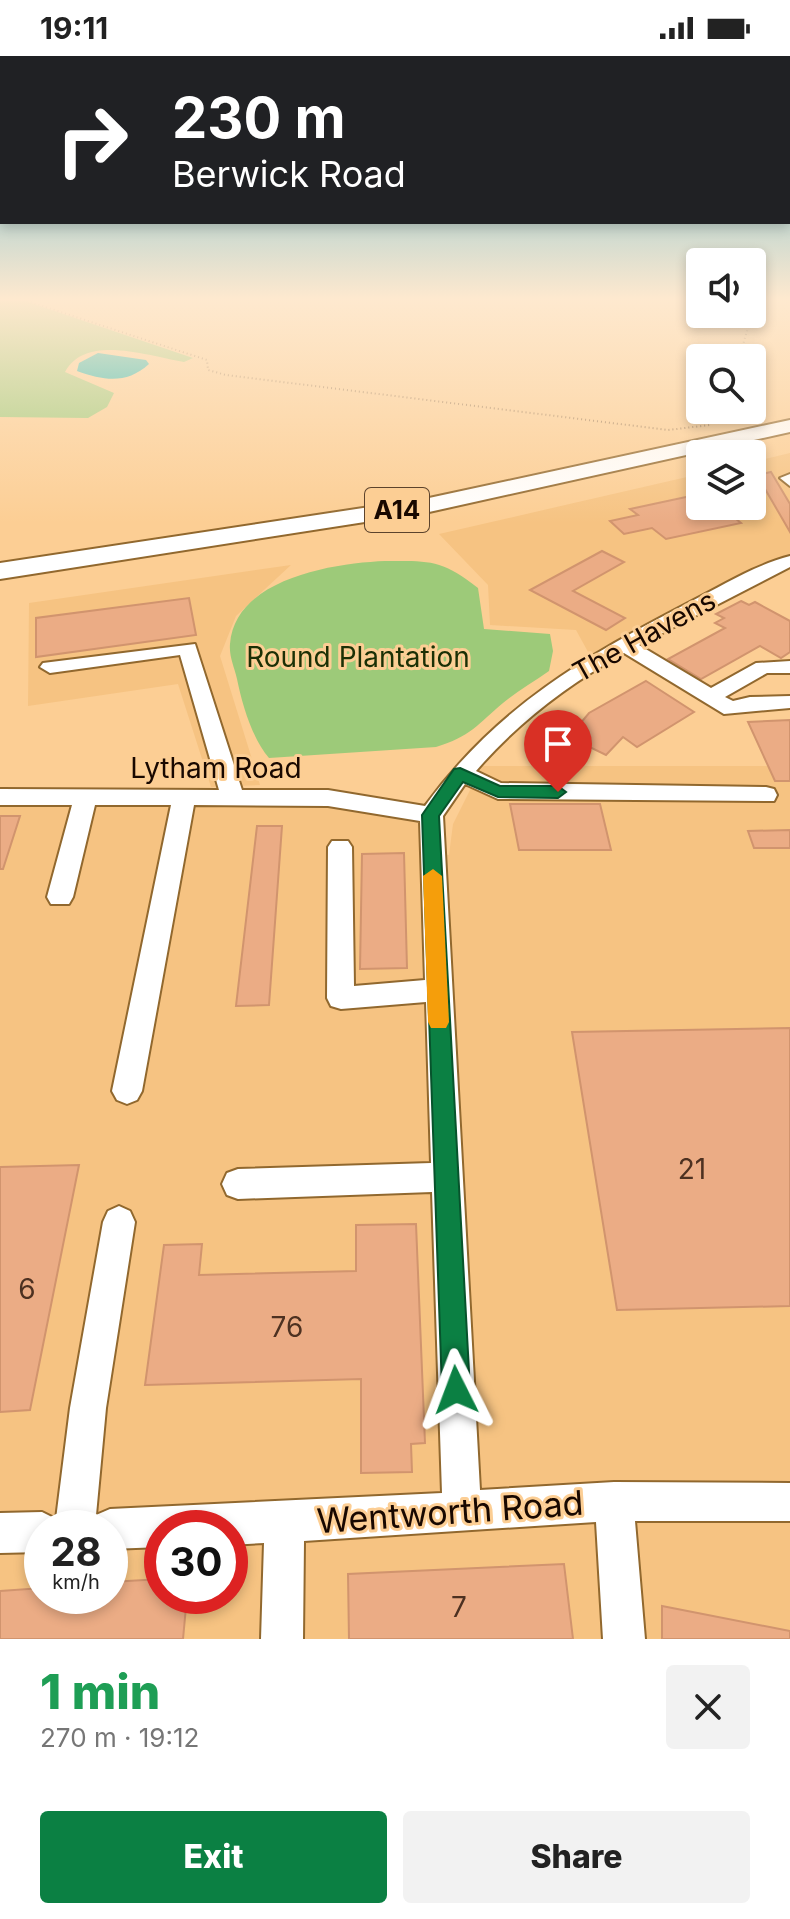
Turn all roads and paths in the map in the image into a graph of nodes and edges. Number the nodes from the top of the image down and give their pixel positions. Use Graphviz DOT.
graph roads {
  1 [pos="226,375"];
  2 [pos="711,424"];
  3 [pos="787,435"];
  4 [pos="766,441"];
  5 [pos="686,461"];
  6 [pos="790,561"];
  7 [pos="0,571"];
  8 [pos="0,584"];
  9 [pos="624,644"];
  10 [pos="50,667"];
  11 [pos="790,667"];
  12 [pos="711,696"];
  13 [pos="790,702"];
  14 [pos="460,773"];
  15 [pos="766,795"];
  16 [pos="232,796"];
  17 [pos="0,797"];
  18 [pos="86,797"];
  19 [pos="184,798"];
  20 [pos="431,815"];
  21 [pos="340,847"];
  22 [pos="60,897"];
  23 [pos="436,990"];
  24 [pos="127,1091"];
  25 [pos="446,1177"];
  26 [pos="238,1184"];
  27 [pos="119,1222"];
  28 [pos="614,1501"];
  29 [pos="790,1502"];
  30 [pos="77,1510"];
  31 [pos="462,1511"];
  32 [pos="284,1523"];
  33 [pos="128,1528"];
  34 [pos="24,1532"];
  35 [pos="0,1533"];
  36 [pos="282,1639"];
  37 [pos="624,1639"];
  1 -- 2 [label="path"];
  3 -- 4 [label="highway, A14"];
  3 -- 7 [label="highway, A14"];
  5 -- 8 [label="highway, A14"];
  6 -- 9 [label="street, The Havens"];
  9 -- 12 [label="street"];
  9 -- 14 [label="street, The Havens"];
  10 -- 16 [label="street"];
  11 -- 12 [label="street"];
  12 -- 13 [label="street"];
  14 -- 15 [label="street"];
  14 -- 20 [label="street, The Havens"];
  16 -- 19 [label="street, Lytham Road"];
  16 -- 20 [label="street, Lytham Road"];
  17 -- 18 [label="street, Lytham Road"];
  18 -- 19 [label="street, Lytham Road"];
  18 -- 22 [label="street"];
  19 -- 24 [label="street"];
  20 -- 23 [label="street"];
  21 -- 23 [label="street"];
  23 -- 25 [label="street"];
  25 -- 26 [label="street"];
  25 -- 31 [label="street"];
  27 -- 30 [label="street"];
  28 -- 29 [label="street, Wentworth Road"];
  28 -- 31 [label="street, Wentworth Road"];
  28 -- 37 [label="street"];
  31 -- 32 [label="street, Wentworth Road"];
  32 -- 33 [label="street, Wentworth Road"];
  32 -- 36 [label="street"];
  34 -- 35 [label="street"];
}
